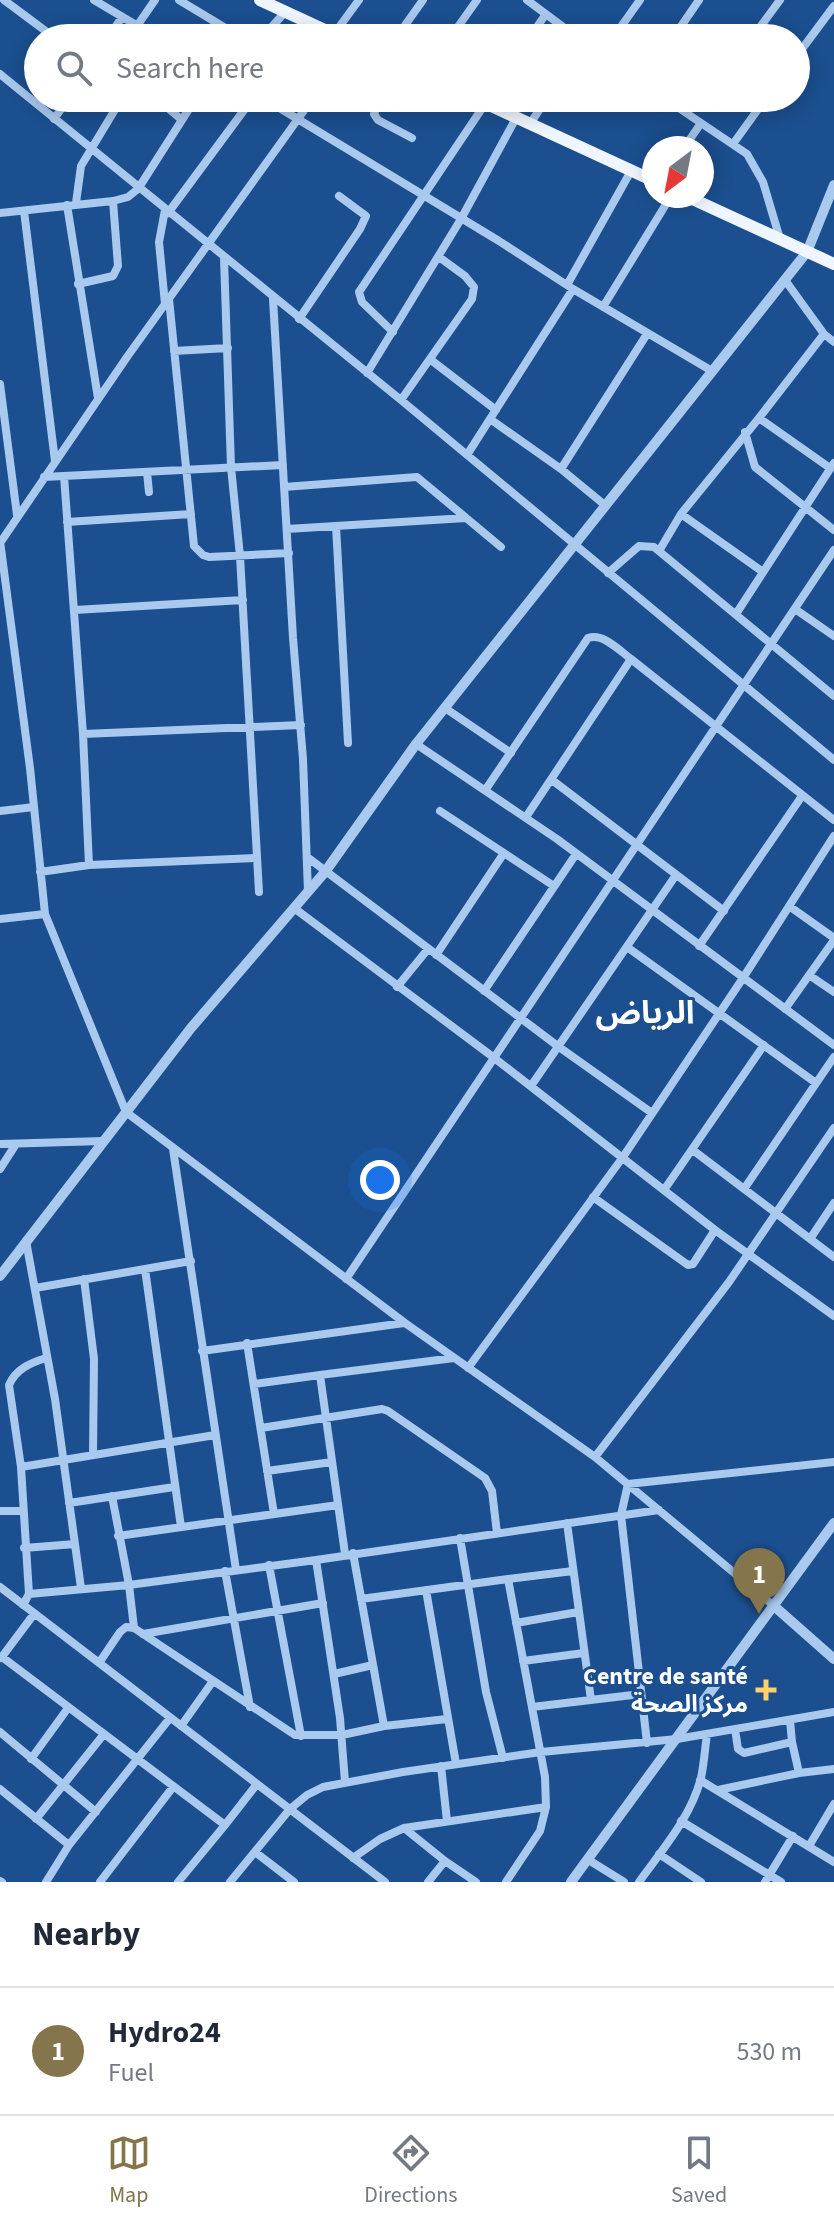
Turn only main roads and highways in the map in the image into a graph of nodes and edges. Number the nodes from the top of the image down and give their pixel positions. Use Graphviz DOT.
graph roads {
  1 [pos="260,0"];
  2 [pos="279,6"];
  3 [pos="314,24"];
  4 [pos="505,112"];
  5 [pos="642,176"];
  6 [pos="712,208"];
  7 [pos="834,264"];
  1 -- 2 [label="main road"];
  2 -- 3 [label="main road"];
  4 -- 5 [label="main road"];
  6 -- 7 [label="main road"];
}
